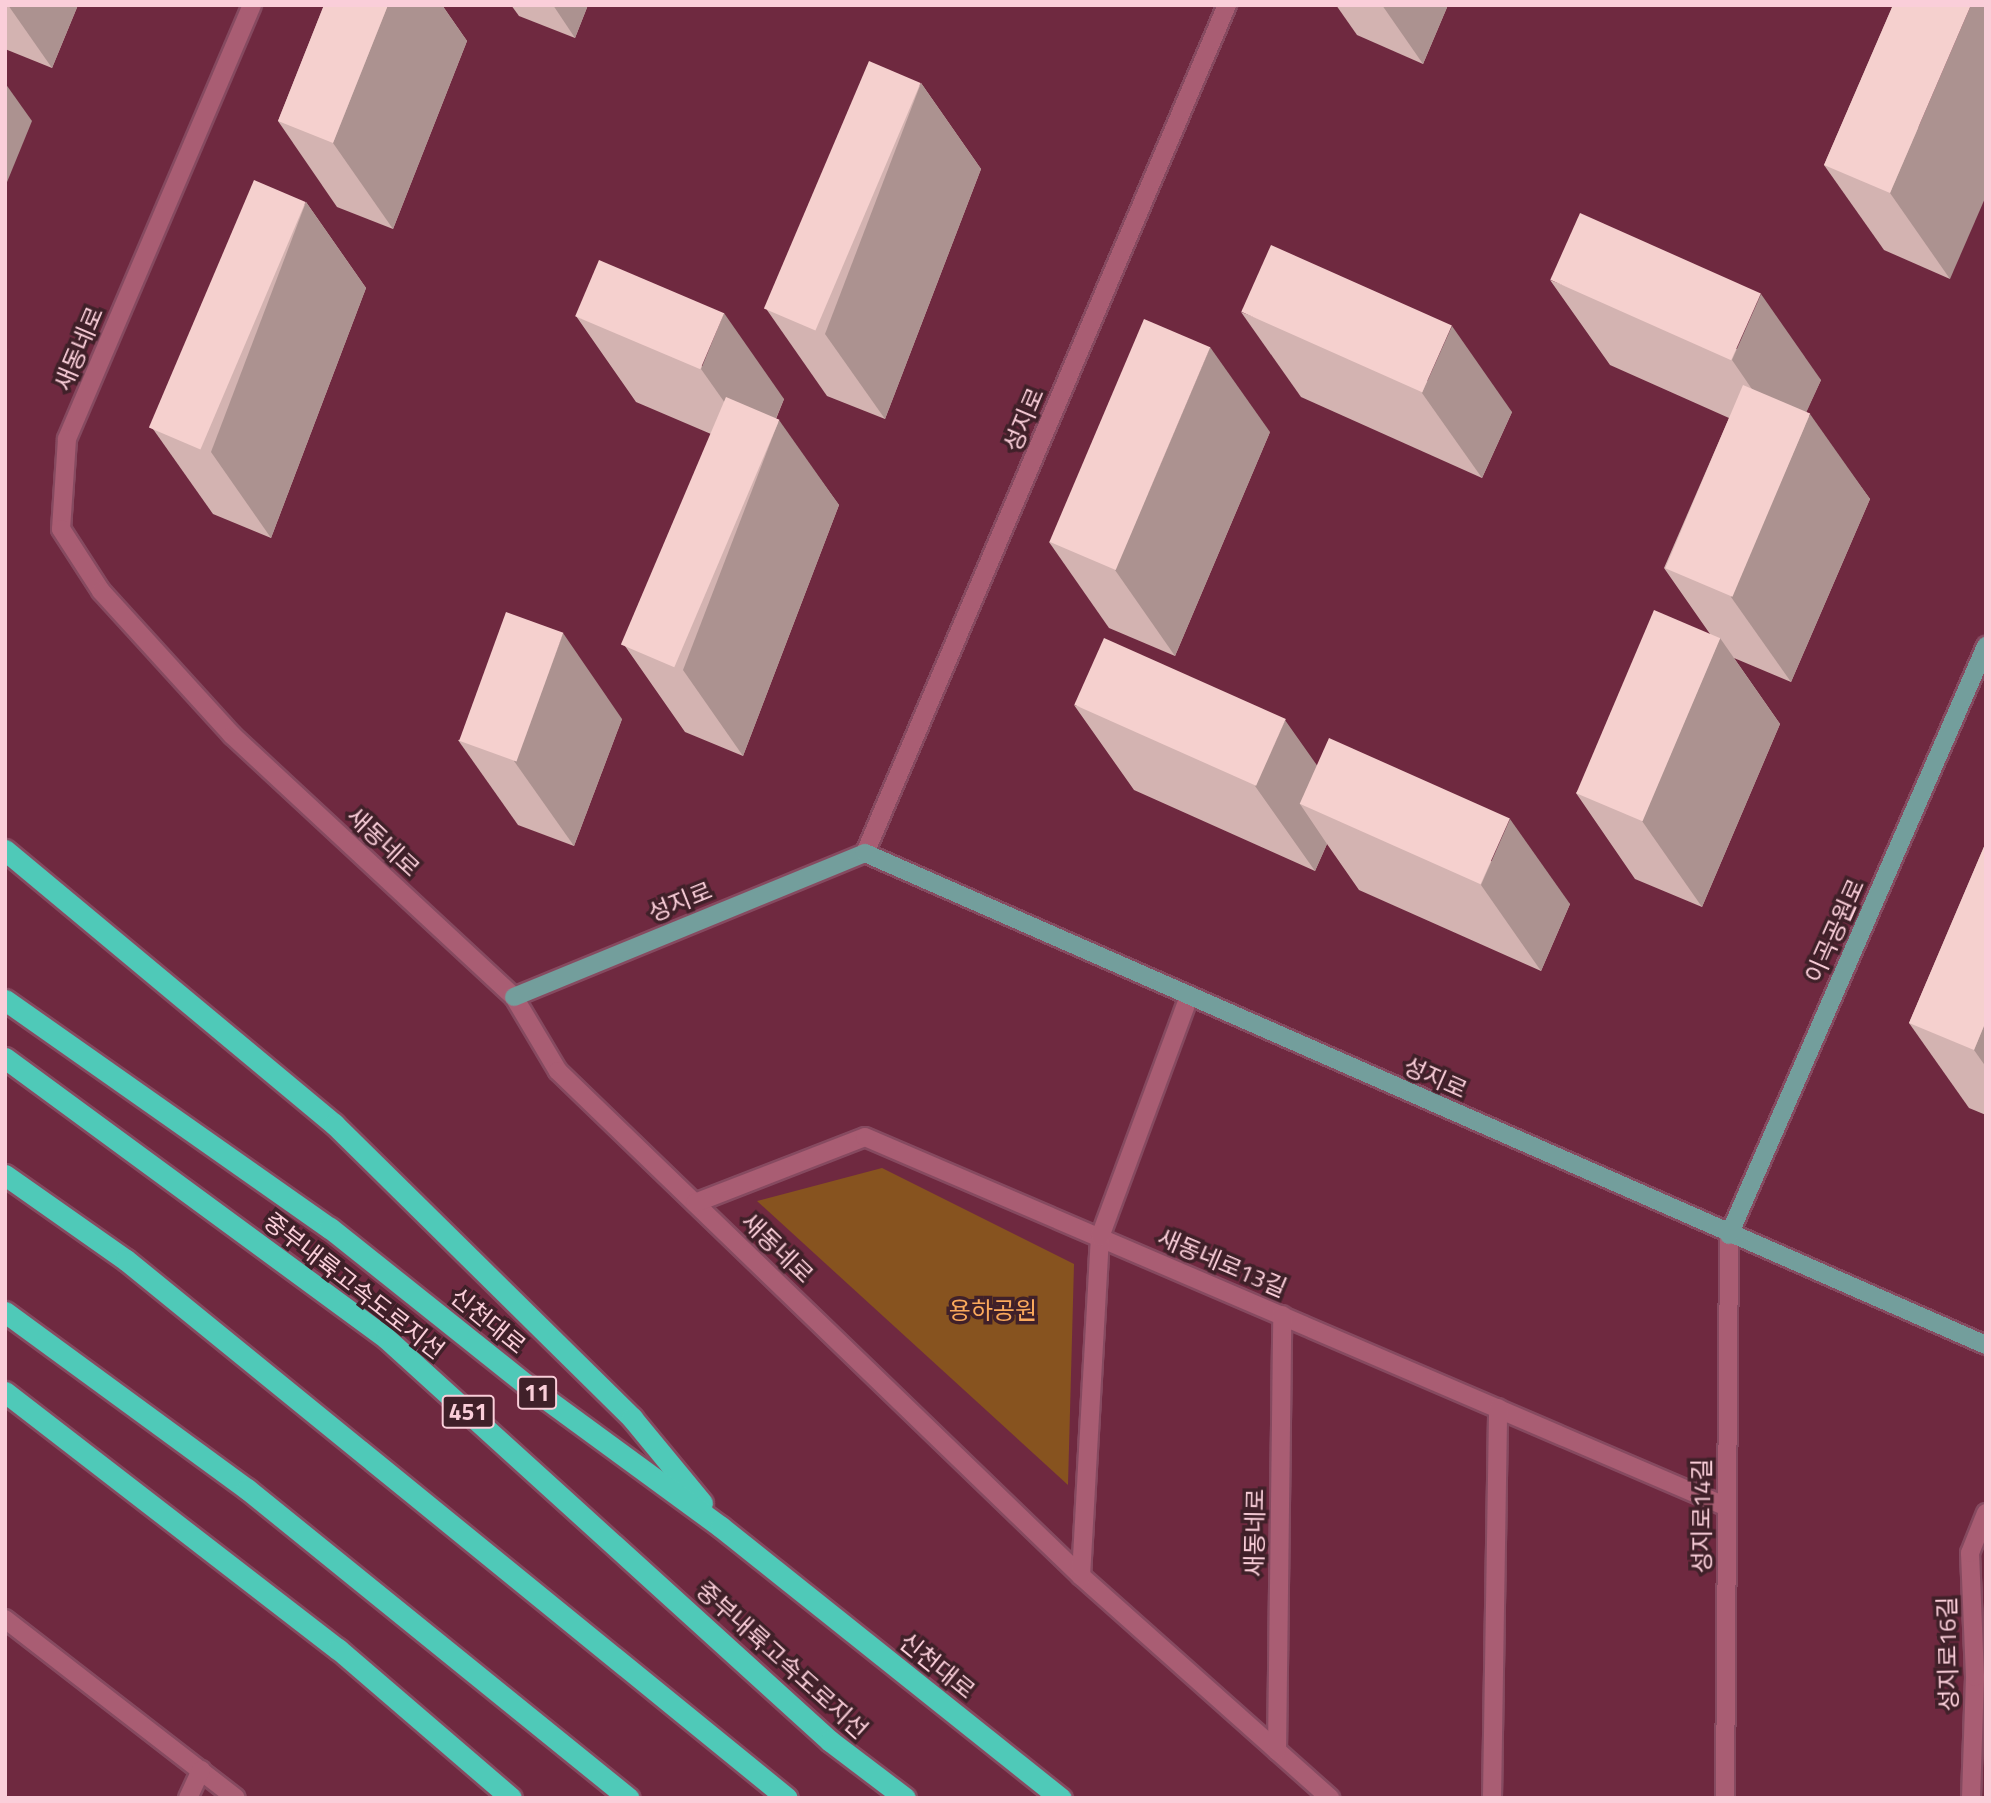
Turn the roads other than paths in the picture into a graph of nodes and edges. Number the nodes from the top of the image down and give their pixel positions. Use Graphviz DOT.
graph roads {
  1 [pos="252,5"];
  2 [pos="1227,5"];
  3 [pos="1986,646"];
  4 [pos="5,850"];
  5 [pos="865,853"];
  6 [pos="1189,996"];
  7 [pos="514,997"];
  8 [pos="5,1000"];
  9 [pos="5,1058"];
  10 [pos="5,1175"];
  11 [pos="695,1203"];
  12 [pos="1729,1235"];
  13 [pos="1100,1237"];
  14 [pos="5,1312"];
  15 [pos="1282,1315"];
  16 [pos="1986,1345"];
  17 [pos="5,1392"];
  18 [pos="1498,1408"];
  19 [pos="1727,1507"];
  20 [pos="1986,1513"];
  21 [pos="721,1527"];
  22 [pos="1081,1576"];
  23 [pos="5,1619"];
  24 [pos="1980,1679"];
  25 [pos="1277,1751"];
  26 [pos="201,1770"];
  27 [pos="188,1798"];
  28 [pos="236,1798"];
  29 [pos="511,1798"];
  30 [pos="628,1798"];
  31 [pos="787,1798"];
  32 [pos="905,1798"];
  33 [pos="1060,1798"];
  34 [pos="1330,1798"];
  35 [pos="1492,1798"];
  36 [pos="1725,1798"];
  37 [pos="1971,1798"];
  1 -- 7 [label="street, 새동네로"];
  2 -- 5 [label="street, 성지로"];
  3 -- 12 [label="main road, 이곡공원로"];
  4 -- 21 [label="highway"];
  5 -- 6 [label="main road, 성지로"];
  5 -- 7 [label="main road, 성지로"];
  6 -- 12 [label="main road, 성지로"];
  6 -- 13 [label="street"];
  7 -- 11 [label="street, 새동네로"];
  8 -- 21 [label="highway, 신천대로 / 11"];
  9 -- 32 [label="highway, 중부내륙고속도로지선 / 451"];
  10 -- 31 [label="highway"];
  11 -- 13 [label="street, 새동네로13길"];
  11 -- 22 [label="street, 새동네로"];
  12 -- 16 [label="main road, 성지로"];
  12 -- 19 [label="street, 성지로14길"];
  13 -- 15 [label="street, 새동네로13길"];
  13 -- 22 [label="street"];
  14 -- 30 [label="highway"];
  15 -- 18 [label="street, 새동네로13길"];
  15 -- 25 [label="street, 새동네로"];
  17 -- 29 [label="highway"];
  18 -- 19 [label="street, 새동네로13길"];
  18 -- 35 [label="street"];
  19 -- 36 [label="street, 성지로14길"];
  20 -- 24 [label="street, 성지로16길"];
  21 -- 33 [label="highway, 신천대로 / 11"];
  22 -- 25 [label="street, 새동네로"];
  23 -- 26 [label="street"];
  24 -- 37 [label="street, 성지로16길"];
  25 -- 34 [label="street, 새동네로"];
  26 -- 27 [label="street"];
  26 -- 28 [label="street"];
}
